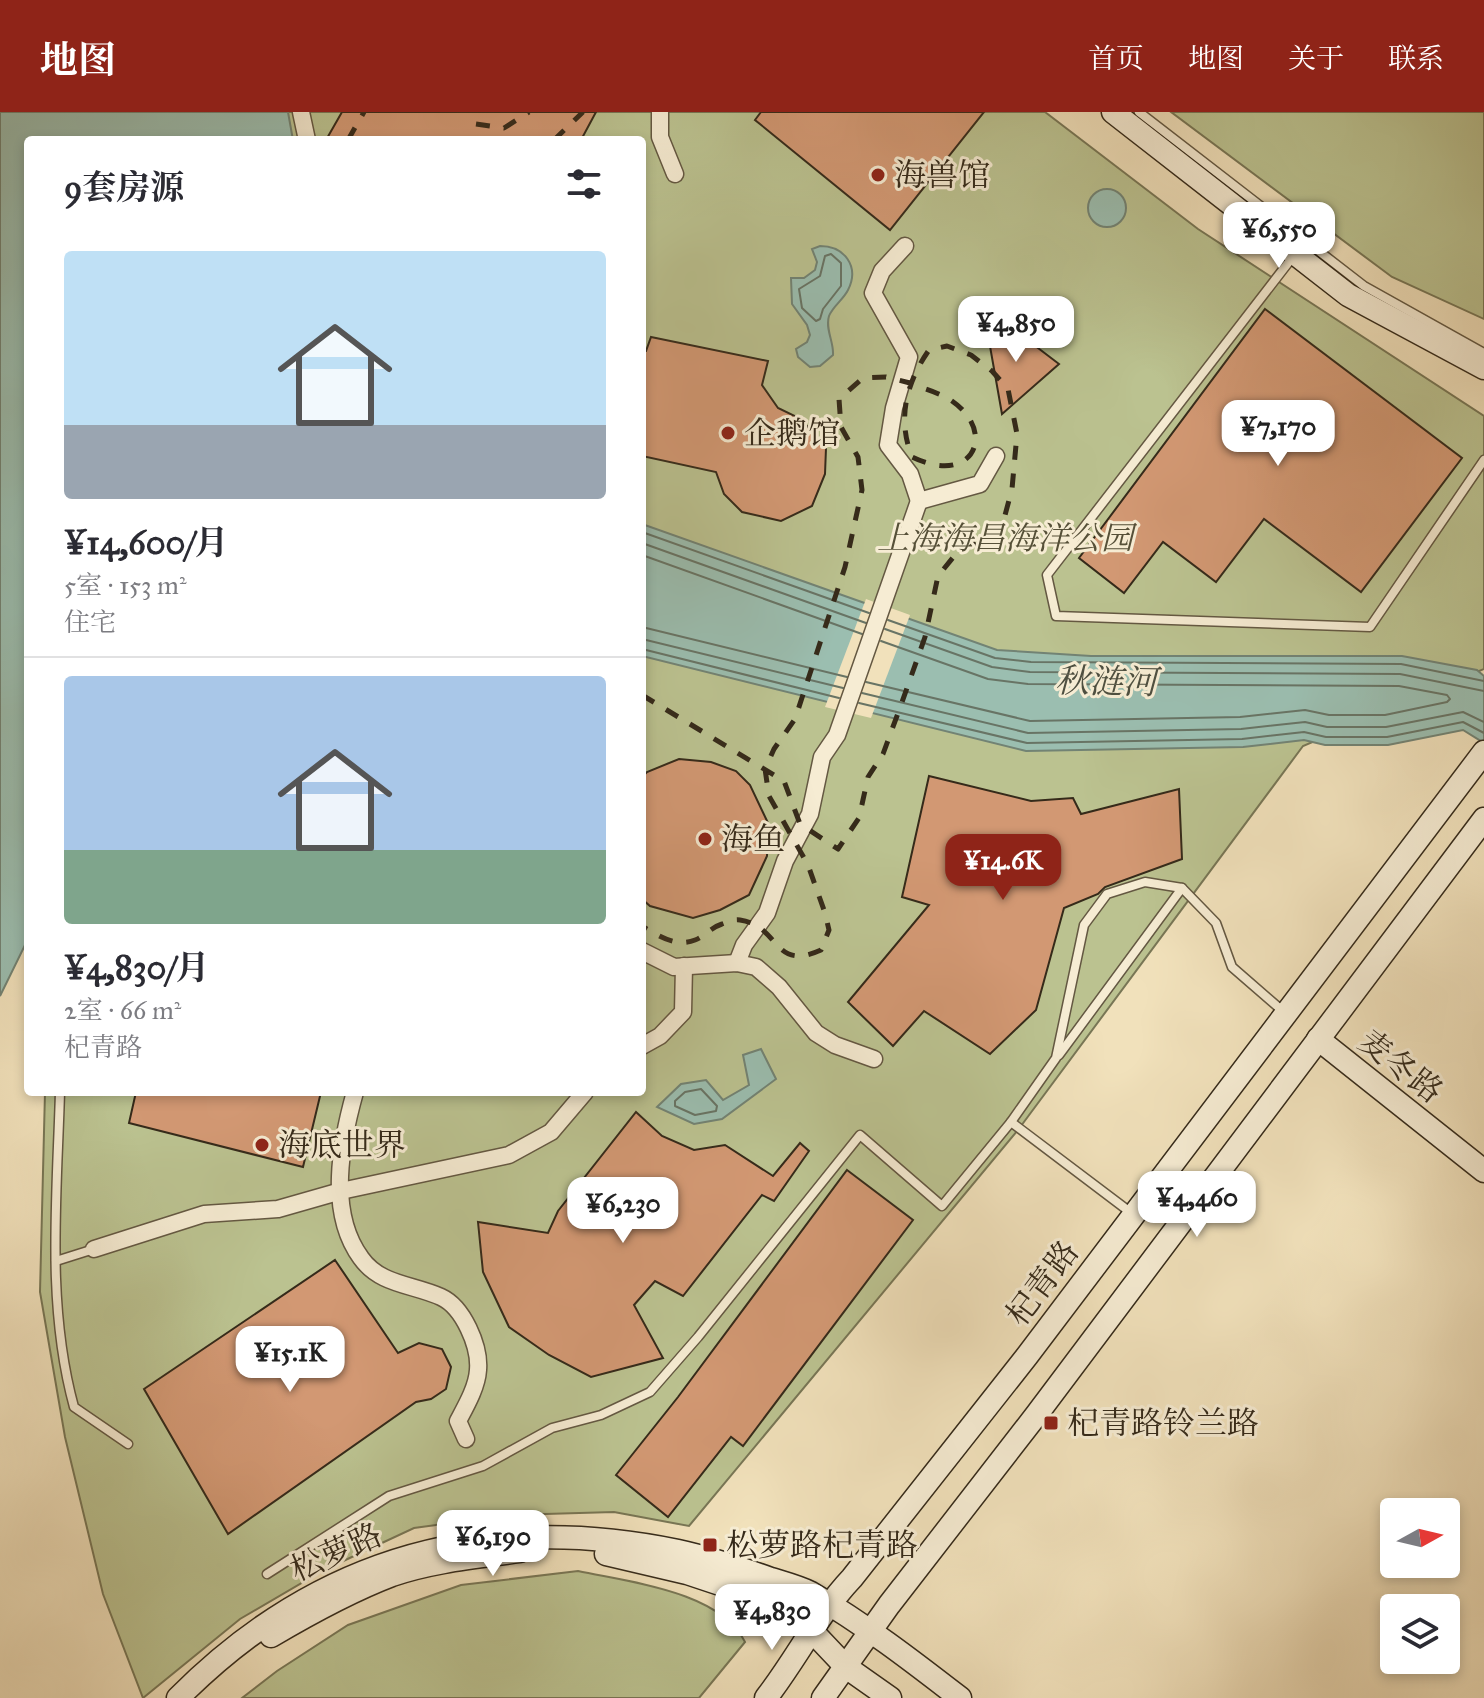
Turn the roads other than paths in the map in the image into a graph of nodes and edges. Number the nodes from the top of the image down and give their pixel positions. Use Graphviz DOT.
graph roads {
  1 [pos="301,112"];
  2 [pos="660,112"];
  3 [pos="1113,112"];
  4 [pos="1139,112"];
  5 [pos="306,136"];
  6 [pos="675,174"];
  7 [pos="905,246"];
  8 [pos="1296,254"];
  9 [pos="1484,353"];
  10 [pos="1484,368"];
  11 [pos="996,456"];
  12 [pos="1484,460"];
  13 [pos="919,501"];
  14 [pos="1483,754"];
  15 [pos="1484,819"];
  16 [pos="1182,888"];
  17 [pos="646,953"];
  18 [pos="737,963"];
  19 [pos="684,966"];
  20 [pos="1286,1014"];
  21 [pos="1318,1039"];
  22 [pos="646,1044"];
  23 [pos="1056,1058"];
  24 [pos="874,1059"];
  25 [pos="60,1096"];
  26 [pos="354,1096"];
  27 [pos="582,1096"];
  28 [pos="1011,1122"];
  29 [pos="1484,1171"];
  30 [pos="341,1191"];
  31 [pos="1134,1215"];
  32 [pos="94,1249"];
  33 [pos="56,1261"];
  34 [pos="466,1439"];
  35 [pos="128,1444"];
  36 [pos="267,1574"];
  37 [pos="827,1605"];
  38 [pos="872,1629"];
  39 [pos="811,1630"];
  40 [pos="846,1667"];
  41 [pos="178,1698"];
  42 [pos="192,1698"];
  43 [pos="766,1698"];
  44 [pos="823,1698"];
  45 [pos="890,1698"];
  46 [pos="960,1698"];
  1 -- 5 [label="street"];
  2 -- 6 [label="street"];
  3 -- 8 [label="main road"];
  4 -- 9 [label="lane"];
  7 -- 13 [label="street"];
  8 -- 10 [label="main road"];
  8 -- 12 [label="lane"];
  11 -- 13 [label="street"];
  13 -- 18 [label="street"];
  14 -- 20 [label="main road, 杞青路"];
  15 -- 21 [label="main road"];
  16 -- 20 [label="lane"];
  16 -- 23 [label="lane"];
  16 -- 23 [label="lane"];
  17 -- 19 [label="street"];
  18 -- 19 [label="street"];
  18 -- 24 [label="street"];
  19 -- 22 [label="street"];
  20 -- 31 [label="main road, 杞青路"];
  21 -- 29 [label="main road, 麦冬路"];
  21 -- 38 [label="main road"];
  23 -- 28 [label="lane"];
  25 -- 33 [label="lane"];
  26 -- 30 [label="street"];
  27 -- 30 [label="street"];
  28 -- 31 [label="lane"];
  28 -- 36 [label="lane"];
  30 -- 32 [label="street"];
  30 -- 34 [label="street"];
  31 -- 37 [label="main road, 杞青路"];
  32 -- 33 [label="lane"];
  33 -- 35 [label="lane"];
  37 -- 38 [label="main road, 松萝路"];
  37 -- 39 [label="main road, 杞青路"];
  37 -- 41 [label="main road, 松萝路"];
  38 -- 40 [label="main road"];
  38 -- 46 [label="main road, 松萝路"];
  39 -- 40 [label="main road, 松萝路"];
  39 -- 42 [label="main road, 松萝路"];
  39 -- 43 [label="main road, 杞青路"];
  40 -- 44 [label="main road"];
  40 -- 45 [label="main road, 松萝路"];
}
